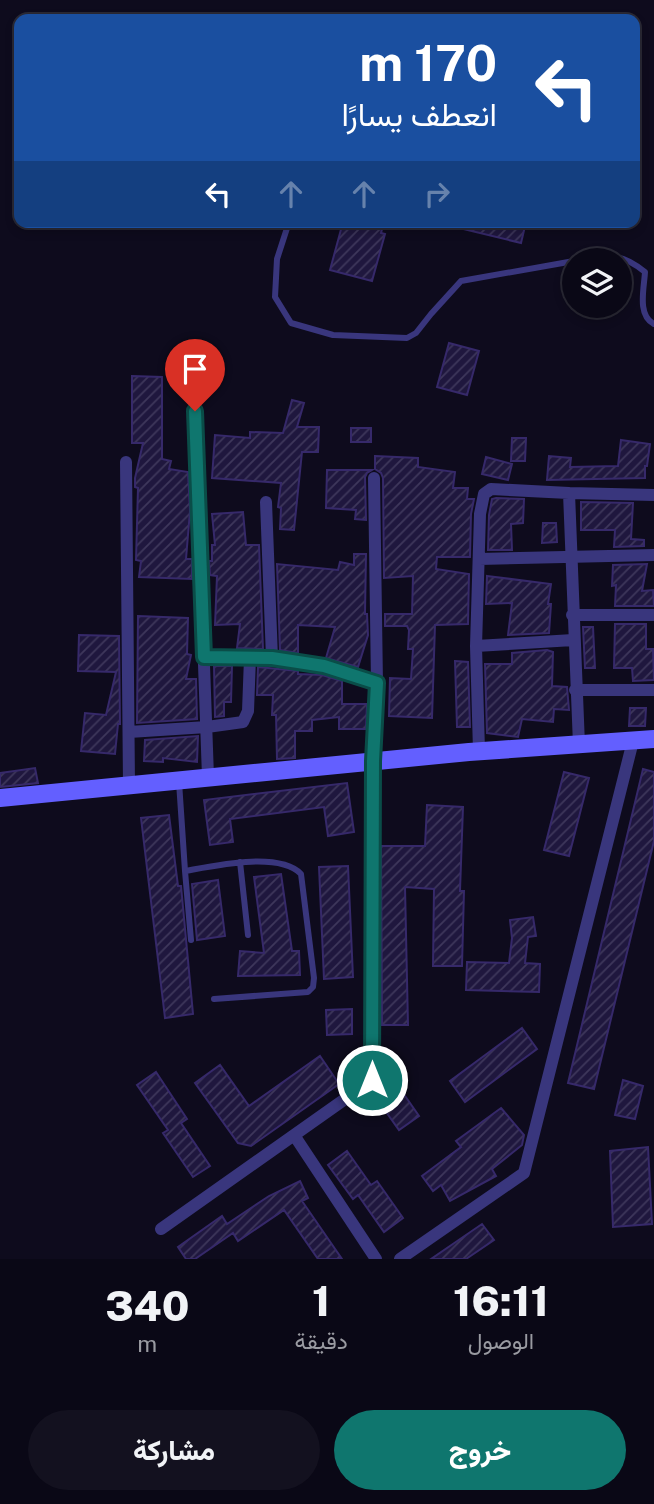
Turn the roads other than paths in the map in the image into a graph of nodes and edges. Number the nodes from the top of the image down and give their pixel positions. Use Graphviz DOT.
graph roads {
  1 [pos="287,228"];
  2 [pos="632,262"];
  3 [pos="562,263"];
  4 [pos="654,324"];
  5 [pos="195,411"];
  6 [pos="126,461"];
  7 [pos="374,478"];
  8 [pos="569,493"];
  9 [pos="654,495"];
  10 [pos="266,502"];
  11 [pos="654,555"];
  12 [pos="571,556"];
  13 [pos="479,559"];
  14 [pos="572,615"];
  15 [pos="654,615"];
  16 [pos="573,640"];
  17 [pos="477,646"];
  18 [pos="204,657"];
  19 [pos="250,658"];
  20 [pos="272,658"];
  21 [pos="377,683"];
  22 [pos="575,690"];
  23 [pos="654,690"];
  24 [pos="207,727"];
  25 [pos="128,732"];
  26 [pos="654,739"];
  27 [pos="633,741"];
  28 [pos="579,745"];
  29 [pos="479,751"];
  30 [pos="373,761"];
  31 [pos="208,777"];
  32 [pos="179,780"];
  33 [pos="129,785"];
  34 [pos="0,798"];
  35 [pos="240,862"];
  36 [pos="185,871"];
  37 [pos="248,935"];
  38 [pos="191,940"];
  39 [pos="214,999"];
  40 [pos="294,1135"];
  41 [pos="161,1229"];
  42 [pos="376,1259"];
  43 [pos="400,1259"];
  1 -- 3 [label="lane"];
  2 -- 4 [label="lane"];
  5 -- 18 [label="street"];
  6 -- 25 [label="street"];
  7 -- 21 [label="street"];
  8 -- 9 [label="street"];
  8 -- 12 [label="street"];
  8 -- 13 [label="street"];
  10 -- 20 [label="street"];
  11 -- 12 [label="street"];
  12 -- 13 [label="street"];
  12 -- 14 [label="street"];
  13 -- 17 [label="street"];
  14 -- 15 [label="street"];
  14 -- 16 [label="street"];
  16 -- 17 [label="street"];
  16 -- 22 [label="street"];
  17 -- 29 [label="street"];
  18 -- 19 [label="street"];
  18 -- 24 [label="street"];
  19 -- 20 [label="street"];
  19 -- 24 [label="street"];
  20 -- 21 [label="street"];
  21 -- 30 [label="street"];
  22 -- 23 [label="street"];
  22 -- 28 [label="street"];
  24 -- 25 [label="street"];
  24 -- 31 [label="street"];
  25 -- 33 [label="street"];
  26 -- 27 [label="main road"];
  27 -- 28 [label="main road"];
  27 -- 43 [label="street"];
  28 -- 29 [label="main road"];
  29 -- 30 [label="main road"];
  30 -- 31 [label="main road"];
  30 -- 40 [label="street"];
  31 -- 32 [label="main road"];
  32 -- 33 [label="main road"];
  32 -- 36 [label="lane"];
  33 -- 34 [label="main road"];
  35 -- 36 [label="lane"];
  35 -- 37 [label="lane"];
  35 -- 39 [label="lane"];
  36 -- 38 [label="lane"];
  40 -- 41 [label="street"];
  40 -- 42 [label="street"];
}
